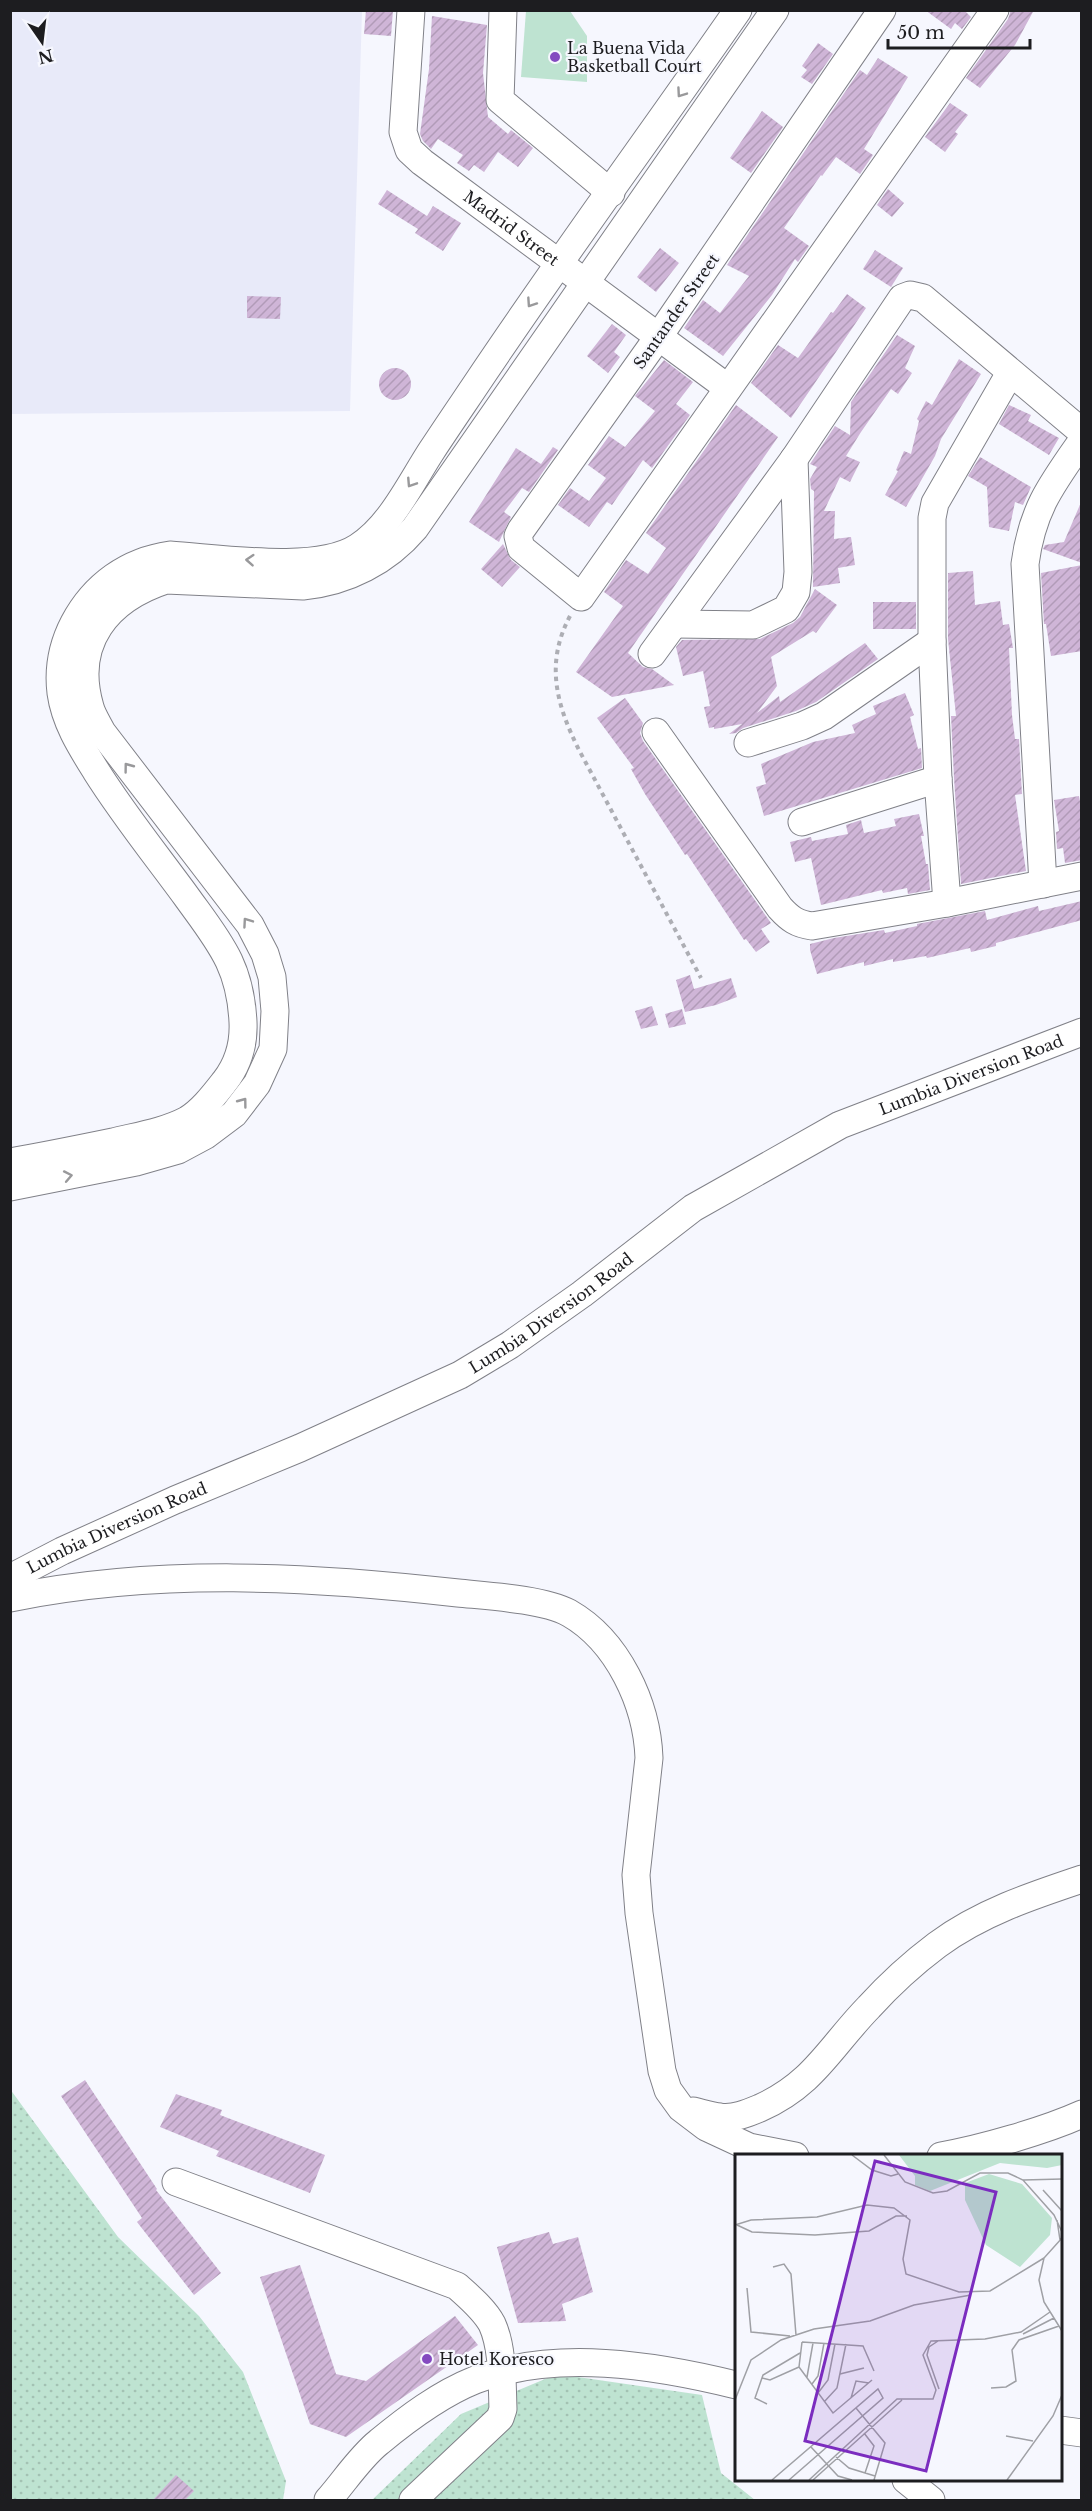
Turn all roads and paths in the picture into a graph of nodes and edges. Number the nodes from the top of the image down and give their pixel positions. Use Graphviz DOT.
graph roads {
  1 [pos="411,10"];
  2 [pos="503,10"];
  3 [pos="738,10"];
  4 [pos="775,10"];
  5 [pos="882,10"];
  6 [pos="995,10"];
  7 [pos="611,193"];
  8 [pos="558,262"];
  9 [pos="585,283"];
  10 [pos="659,336"];
  11 [pos="1010,373"];
  12 [pos="728,388"];
  13 [pos="1082,432"];
  14 [pos="1082,441"];
  15 [pos="432,450"];
  16 [pos="795,459"];
  17 [pos="458,465"];
  18 [pos="581,597"];
  19 [pos="675,624"];
  20 [pos="932,641"];
  21 [pos="652,654"];
  22 [pos="656,732"];
  23 [pos="748,743"];
  24 [pos="938,779"];
  25 [pos="802,822"];
  26 [pos="1082,876"];
  27 [pos="1043,884"];
  28 [pos="947,903"];
  29 [pos="701,978"];
  30 [pos="1082,1032"];
  31 [pos="10,1162"];
  32 [pos="10,1187"];
  33 [pos="10,1578"];
  34 [pos="10,1598"];
  35 [pos="1082,1879"];
  36 [pos="681,2108"];
  37 [pos="1082,2114"];
  38 [pos="785,2154"];
  39 [pos="949,2154"];
  40 [pos="176,2182"];
  41 [pos="500,2372"];
  42 [pos="735,2385"];
  43 [pos="1062,2430"];
  44 [pos="1082,2433"];
  45 [pos="908,2481"];
  46 [pos="932,2493"];
  47 [pos="328,2500"];
  48 [pos="413,2500"];
  1 -- 8 [label="street, Madrid Street"];
  2 -- 7 [label="street"];
  3 -- 7 [label="street, one-way"];
  4 -- 9 [label="street"];
  5 -- 10 [label="street, Santander Street"];
  6 -- 12 [label="street"];
  7 -- 8 [label="street"];
  8 -- 9 [label="street, Madrid Street"];
  8 -- 15 [label="street, one-way"];
  9 -- 10 [label="street, Madrid Street"];
  9 -- 17 [label="street"];
  10 -- 12 [label="street, Madrid Street"];
  10 -- 18 [label="street, Santander Street"];
  11 -- 13 [label="street"];
  11 -- 16 [label="street"];
  11 -- 20 [label="street"];
  12 -- 18 [label="street"];
  14 -- 27 [label="street"];
  15 -- 17 [label="street"];
  15 -- 31 [label="street, one-way"];
  16 -- 19 [label="street"];
  16 -- 19 [label="street"];
  32 -- 17 [label="street, one-way"];
  18 -- 29 [label="path"];
  19 -- 21 [label="street"];
  20 -- 23 [label="street"];
  20 -- 24 [label="street"];
  22 -- 28 [label="street"];
  24 -- 25 [label="street"];
  24 -- 28 [label="street"];
  26 -- 27 [label="street"];
  27 -- 28 [label="street"];
  30 -- 33 [label="street, Lumbia Diversion Road"];
  34 -- 36 [label="street"];
  35 -- 36 [label="street"];
  36 -- 38 [label="street"];
  37 -- 39 [label="street"];
  40 -- 41 [label="street"];
  41 -- 42 [label="street"];
  41 -- 47 [label="street"];
  41 -- 48 [label="street"];
  43 -- 44 [label="street"];
  45 -- 46 [label="street"];
}
